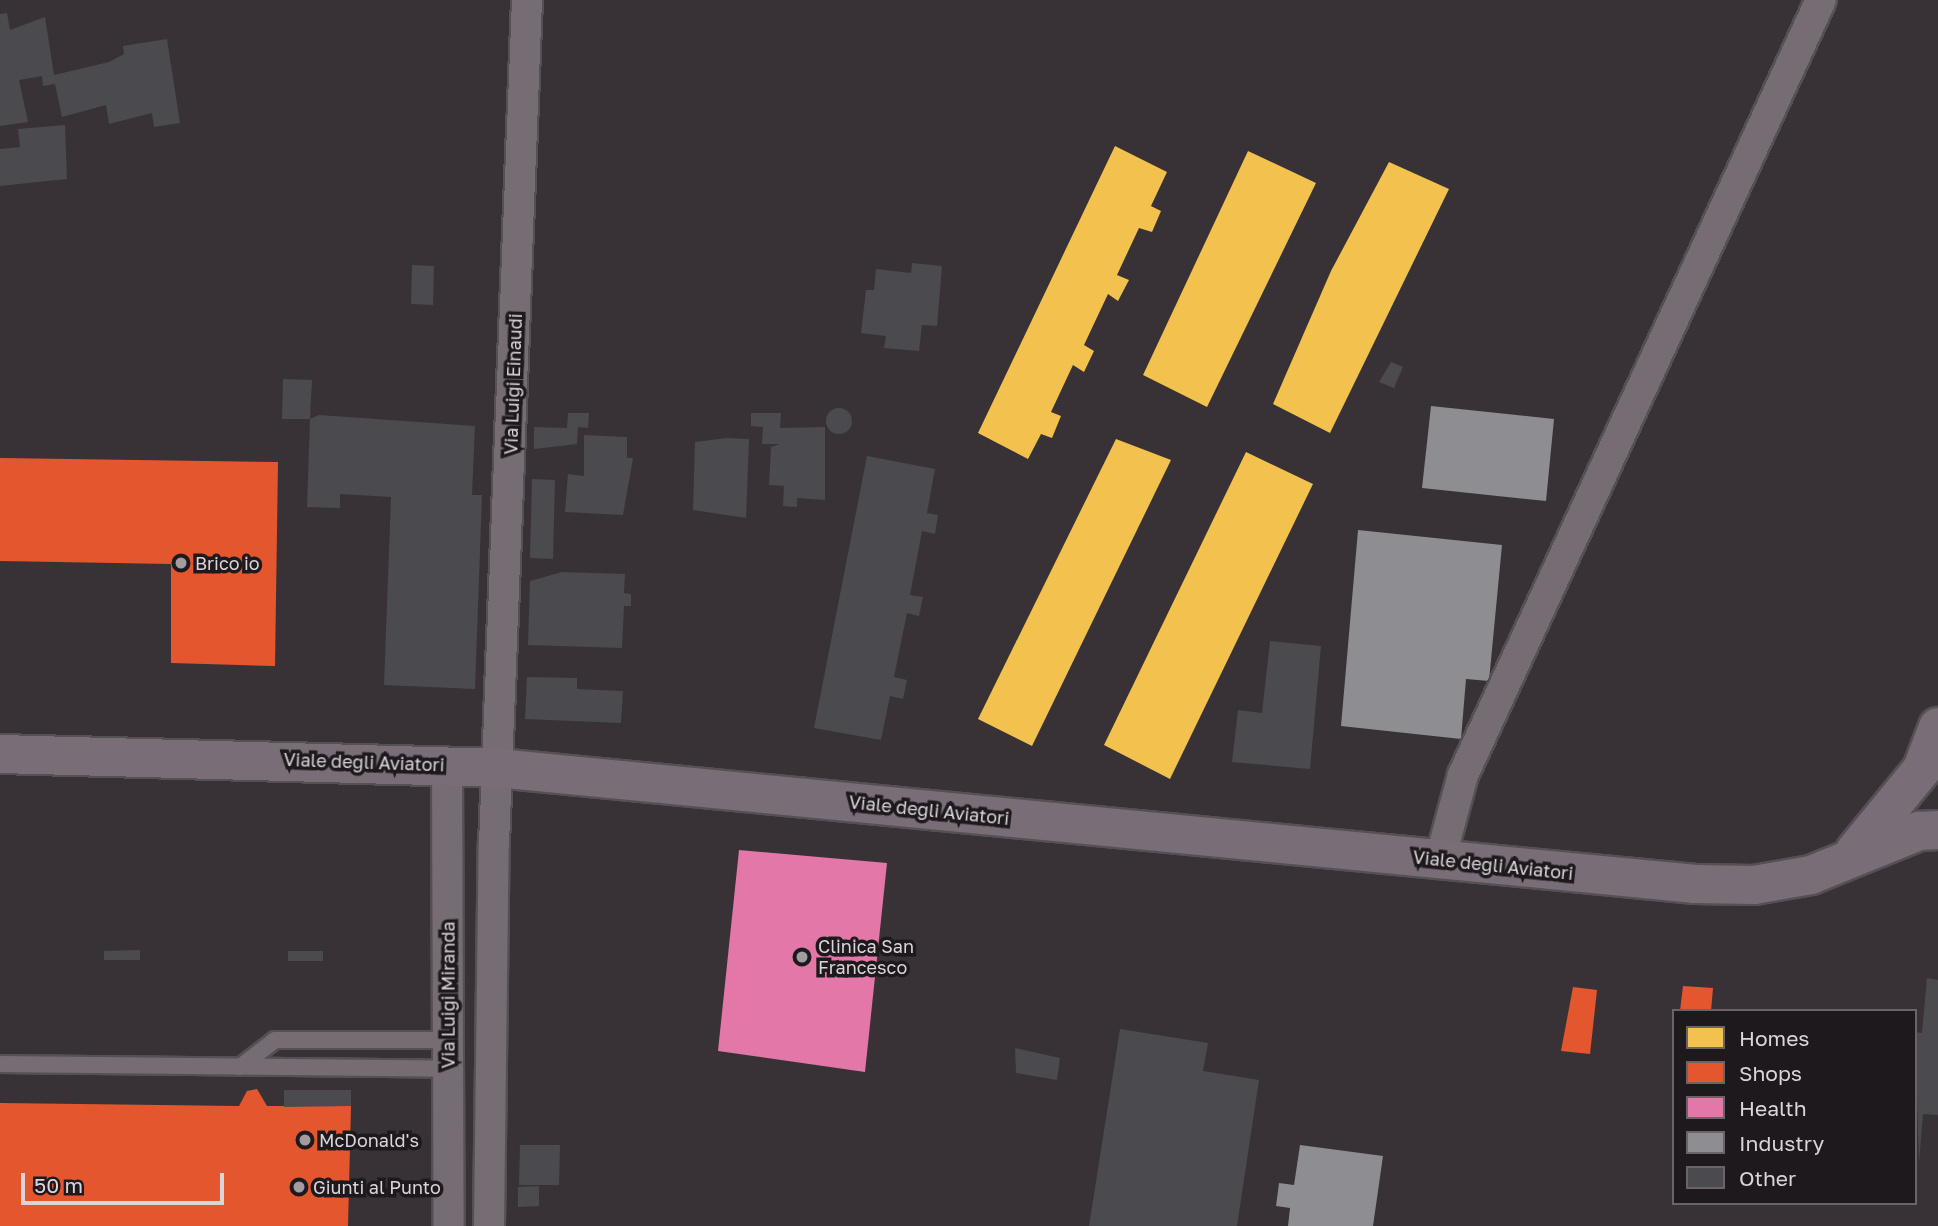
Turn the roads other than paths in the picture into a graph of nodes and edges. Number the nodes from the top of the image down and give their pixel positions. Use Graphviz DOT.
graph roads {
  1 [pos="527,0"];
  2 [pos="1821,0"];
  3 [pos="1938,727"];
  4 [pos="0,754"];
  5 [pos="447,765"];
  6 [pos="497,768"];
  7 [pos="1938,830"];
  8 [pos="1851,855"];
  9 [pos="1440,860"];
  10 [pos="448,1055"];
  11 [pos="0,1064"];
  12 [pos="240,1067"];
  13 [pos="490,1069"];
  14 [pos="449,1226"];
  15 [pos="489,1226"];
  1 -- 6 [label="street, Via Luigi Einaudi"];
  2 -- 9 [label="street"];
  3 -- 8 [label="main road, Viale degli Aviatori"];
  4 -- 5 [label="main road, Viale degli Aviatori"];
  5 -- 6 [label="main road, Viale degli Aviatori"];
  5 -- 10 [label="street, Via Luigi Miranda"];
  6 -- 9 [label="main road, Viale degli Aviatori"];
  6 -- 13 [label="street"];
  7 -- 8 [label="main road, Viale degli Aviatori"];
  8 -- 9 [label="main road, Viale degli Aviatori"];
  10 -- 12 [label="lane"];
  10 -- 12 [label="lane"];
  10 -- 13 [label="street"];
  10 -- 14 [label="street, Via Luigi Miranda"];
  11 -- 12 [label="lane"];
  13 -- 15 [label="street"];
}
